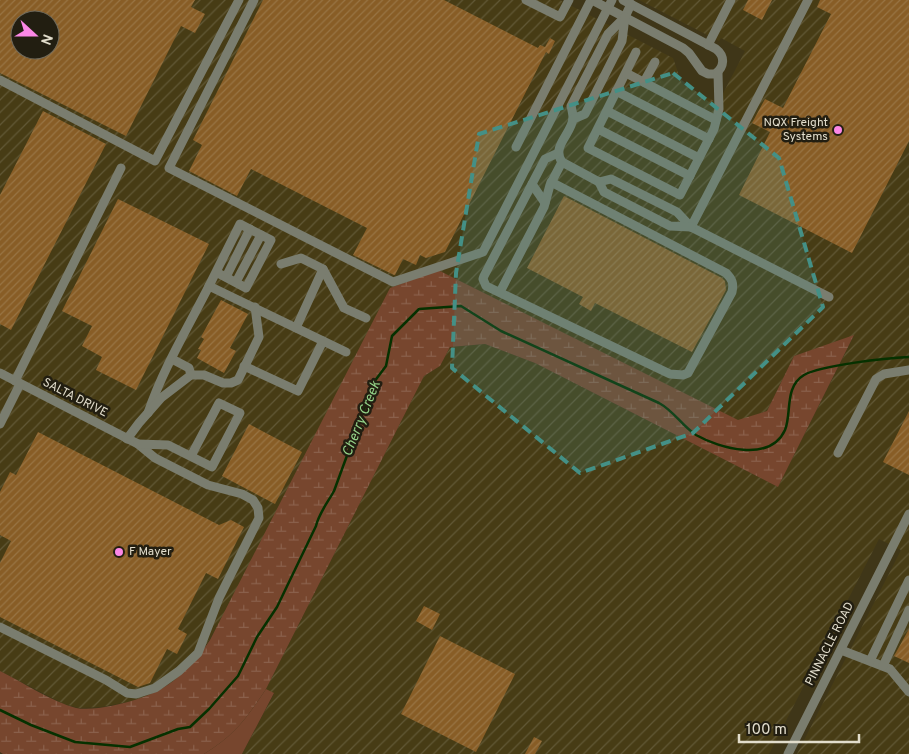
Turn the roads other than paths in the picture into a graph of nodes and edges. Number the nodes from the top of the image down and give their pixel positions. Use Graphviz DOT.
graph roads {
  1 [pos="239,0"];
  2 [pos="254,0"];
  3 [pos="526,0"];
  4 [pos="569,0"];
  5 [pos="591,0"];
  6 [pos="731,0"];
  7 [pos="808,0"];
  8 [pos="627,2"];
  9 [pos="611,4"];
  10 [pos="625,17"];
  11 [pos="708,45"];
  12 [pos="636,52"];
  13 [pos="654,62"];
  14 [pos="718,72"];
  15 [pos="626,73"];
  16 [pos="585,79"];
  17 [pos="0,80"];
  18 [pos="644,82"];
  19 [pos="599,86"];
  20 [pos="616,92"];
  21 [pos="607,111"];
  22 [pos="573,119"];
  23 [pos="716,120"];
  24 [pos="598,129"];
  25 [pos="709,139"];
  26 [pos="516,147"];
  27 [pos="558,153"];
  28 [pos="699,158"];
  29 [pos="562,162"];
  30 [pos="121,168"];
  31 [pos="690,176"];
  32 [pos="551,182"];
  33 [pos="599,182"];
  34 [pos="532,184"];
  35 [pos="545,203"];
  36 [pos="692,227"];
  37 [pos="250,230"];
  38 [pos="282,264"];
  39 [pos="324,270"];
  40 [pos="216,272"];
  41 [pos="226,277"];
  42 [pos="209,286"];
  43 [pos="500,292"];
  44 [pos="829,297"];
  45 [pos="255,308"];
  46 [pos="366,318"];
  47 [pos="296,328"];
  48 [pos="323,341"];
  49 [pos="346,352"];
  50 [pos="172,359"];
  51 [pos="244,366"];
  52 [pos="909,370"];
  53 [pos="0,373"];
  54 [pos="191,376"];
  55 [pos="17,382"];
  56 [pos="148,413"];
  57 [pos="0,424"];
  58 [pos="127,439"];
  59 [pos="138,444"];
  60 [pos="838,453"];
  61 [pos="191,456"];
  62 [pos="909,514"];
  63 [pos="909,580"];
  64 [pos="909,610"];
  65 [pos="0,627"];
  66 [pos="841,650"];
  67 [pos="870,661"];
  68 [pos="883,666"];
  69 [pos="909,692"];
  70 [pos="788,754"];
  1 -- 17 [label="street"];
  2 -- 9 [label="street"];
  3 -- 4 [label="street"];
  5 -- 9 [label="street"];
  5 -- 26 [label="street"];
  6 -- 11 [label="street"];
  7 -- 36 [label="street"];
  8 -- 10 [label="street"];
  8 -- 11 [label="street"];
  9 -- 10 [label="street"];
  10 -- 14 [label="street"];
  10 -- 16 [label="street"];
  10 -- 19 [label="street"];
  11 -- 14 [label="street"];
  12 -- 15 [label="street"];
  13 -- 18 [label="street"];
  14 -- 23 [label="street"];
  15 -- 18 [label="street"];
  15 -- 20 [label="street"];
  16 -- 19 [label="street"];
  16 -- 22 [label="street"];
  18 -- 23 [label="street"];
  19 -- 22 [label="street"];
  20 -- 21 [label="street"];
  20 -- 25 [label="street"];
  21 -- 24 [label="street"];
  21 -- 28 [label="street"];
  22 -- 27 [label="street"];
  23 -- 25 [label="street"];
  24 -- 31 [label="street"];
  24 -- 31 [label="street"];
  25 -- 28 [label="street"];
  27 -- 29 [label="street"];
  27 -- 34 [label="street"];
  28 -- 31 [label="street"];
  29 -- 32 [label="street"];
  29 -- 33 [label="street"];
  30 -- 55 [label="street"];
  32 -- 35 [label="street"];
  32 -- 43 [label="street"];
  33 -- 36 [label="street"];
  33 -- 36 [label="street"];
  34 -- 35 [label="street"];
  34 -- 43 [label="street"];
  35 -- 43 [label="street"];
  36 -- 44 [label="street"];
  37 -- 40 [label="street"];
  37 -- 41 [label="street"];
  37 -- 41 [label="street"];
  38 -- 39 [label="street"];
  39 -- 46 [label="street"];
  39 -- 47 [label="street"];
  40 -- 41 [label="street"];
  40 -- 42 [label="street"];
  42 -- 45 [label="street"];
  42 -- 50 [label="street"];
  45 -- 47 [label="street"];
  45 -- 51 [label="street"];
  47 -- 48 [label="street"];
  48 -- 49 [label="street"];
  48 -- 51 [label="street"];
  50 -- 54 [label="street"];
  50 -- 56 [label="street"];
  51 -- 54 [label="street"];
  52 -- 60 [label="street"];
  53 -- 55 [label="street, SALTA DRIVE"];
  54 -- 56 [label="street"];
  55 -- 57 [label="street"];
  55 -- 58 [label="street, SALTA DRIVE"];
  56 -- 58 [label="street"];
  58 -- 59 [label="street, SALTA DRIVE"];
  59 -- 61 [label="street"];
  59 -- 65 [label="street"];
  61 -- 61 [label="street"];
  62 -- 66 [label="street, PINNACLE ROAD"];
  63 -- 67 [label="street"];
  64 -- 68 [label="street"];
  66 -- 67 [label="street"];
  66 -- 70 [label="street, PINNACLE ROAD"];
  67 -- 68 [label="street"];
  68 -- 69 [label="street"];
}
